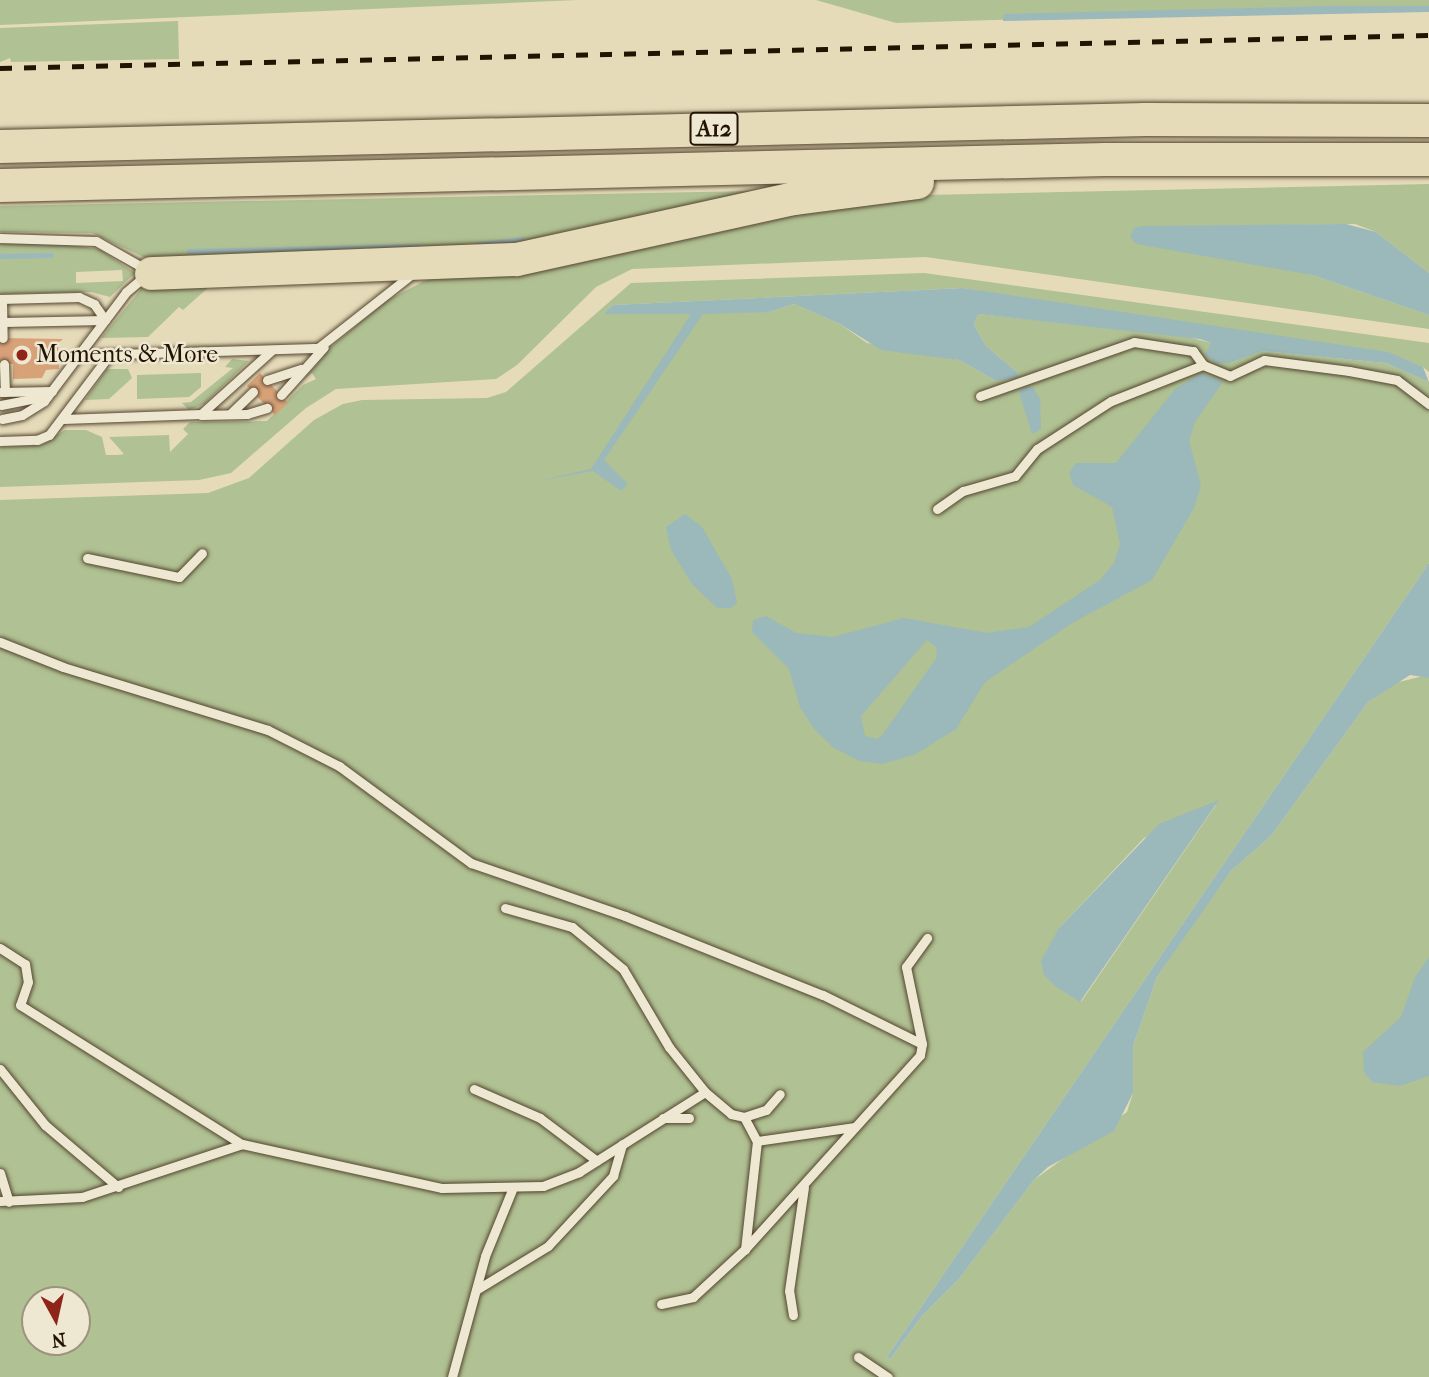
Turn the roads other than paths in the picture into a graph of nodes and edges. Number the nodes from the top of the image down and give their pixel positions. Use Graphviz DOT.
graph roads {
  1 [pos="1429,120"];
  2 [pos="0,146"];
  3 [pos="1105,159"];
  4 [pos="1429,159"];
  5 [pos="0,185"];
  6 [pos="0,238"];
  7 [pos="425,265"];
  8 [pos="151,274"];
  9 [pos="1,299"];
  10 [pos="105,320"];
  11 [pos="2,326"];
  12 [pos="332,340"];
  13 [pos="272,350"];
  14 [pos="110,354"];
  15 [pos="80,355"];
  16 [pos="3,365"];
  17 [pos="1203,365"];
  18 [pos="301,369"];
  19 [pos="2,379"];
  20 [pos="267,380"];
  21 [pos="54,391"];
  22 [pos="3,392"];
  23 [pos="253,392"];
  24 [pos="281,395"];
  25 [pos="980,396"];
  26 [pos="1429,404"];
  27 [pos="1,405"];
  28 [pos="267,408"];
  29 [pos="222,415"];
  30 [pos="189,416"];
  31 [pos="2,419"];
  32 [pos="63,419"];
  33 [pos="0,441"];
  34 [pos="937,509"];
  35 [pos="202,553"];
  36 [pos="87,558"];
  37 [pos="0,642"];
  38 [pos="506,908"];
  39 [pos="927,938"];
  40 [pos="0,948"];
  41 [pos="922,1044"];
  42 [pos="0,1069"];
  43 [pos="474,1089"];
  44 [pos="705,1092"];
  45 [pos="780,1094"];
  46 [pos="744,1117"];
  47 [pos="663,1118"];
  48 [pos="690,1118"];
  49 [pos="855,1127"];
  50 [pos="757,1141"];
  51 [pos="242,1144"];
  52 [pos="622,1144"];
  53 [pos="597,1161"];
  54 [pos="0,1173"];
  55 [pos="804,1185"];
  56 [pos="118,1187"];
  57 [pos="512,1190"];
  58 [pos="5,1201"];
  59 [pos="744,1250"];
  60 [pos="476,1290"];
  61 [pos="661,1304"];
  62 [pos="793,1315"];
  63 [pos="858,1357"];
  64 [pos="452,1377"];
  65 [pos="888,1377"];
  1 -- 2 [label="highway, A12"];
  3 -- 4 [label="highway, A12"];
  3 -- 5 [label="highway, A12"];
  3 -- 7 [label="highway, A12"];
  6 -- 8 [label="lane"];
  7 -- 8 [label="highway, A12"];
  7 -- 12 [label="lane"];
  8 -- 10 [label="lane"];
  9 -- 10 [label="lane"];
  9 -- 11 [label="lane"];
  10 -- 11 [label="lane"];
  10 -- 15 [label="lane"];
  12 -- 13 [label="lane"];
  12 -- 18 [label="lane"];
  13 -- 14 [label="lane"];
  13 -- 30 [label="lane"];
  14 -- 15 [label="lane"];
  14 -- 32 [label="lane"];
  15 -- 21 [label="lane"];
  16 -- 19 [label="lane"];
  17 -- 25 [label="lane"];
  17 -- 26 [label="lane"];
  17 -- 34 [label="lane"];
  18 -- 20 [label="lane"];
  18 -- 24 [label="lane"];
  19 -- 22 [label="lane"];
  21 -- 22 [label="lane"];
  21 -- 27 [label="lane"];
  21 -- 31 [label="lane"];
  23 -- 29 [label="lane"];
  28 -- 29 [label="lane"];
  29 -- 30 [label="lane"];
  30 -- 32 [label="lane"];
  32 -- 33 [label="lane"];
  35 -- 36 [label="lane"];
  37 -- 41 [label="lane"];
  38 -- 44 [label="lane"];
  39 -- 41 [label="lane"];
  40 -- 51 [label="lane"];
  41 -- 49 [label="lane"];
  42 -- 56 [label="lane"];
  43 -- 53 [label="lane"];
  44 -- 46 [label="lane"];
  44 -- 47 [label="lane"];
  45 -- 46 [label="lane"];
  46 -- 50 [label="lane"];
  47 -- 48 [label="lane"];
  47 -- 52 [label="lane"];
  49 -- 50 [label="lane"];
  49 -- 55 [label="lane"];
  50 -- 59 [label="lane"];
  51 -- 56 [label="lane"];
  51 -- 57 [label="lane"];
  52 -- 53 [label="lane"];
  52 -- 60 [label="lane"];
  53 -- 57 [label="lane"];
  54 -- 58 [label="lane"];
  55 -- 59 [label="lane"];
  55 -- 62 [label="lane"];
  56 -- 58 [label="lane"];
  57 -- 60 [label="lane"];
  59 -- 61 [label="lane"];
  60 -- 64 [label="lane"];
  63 -- 65 [label="lane"];
}
